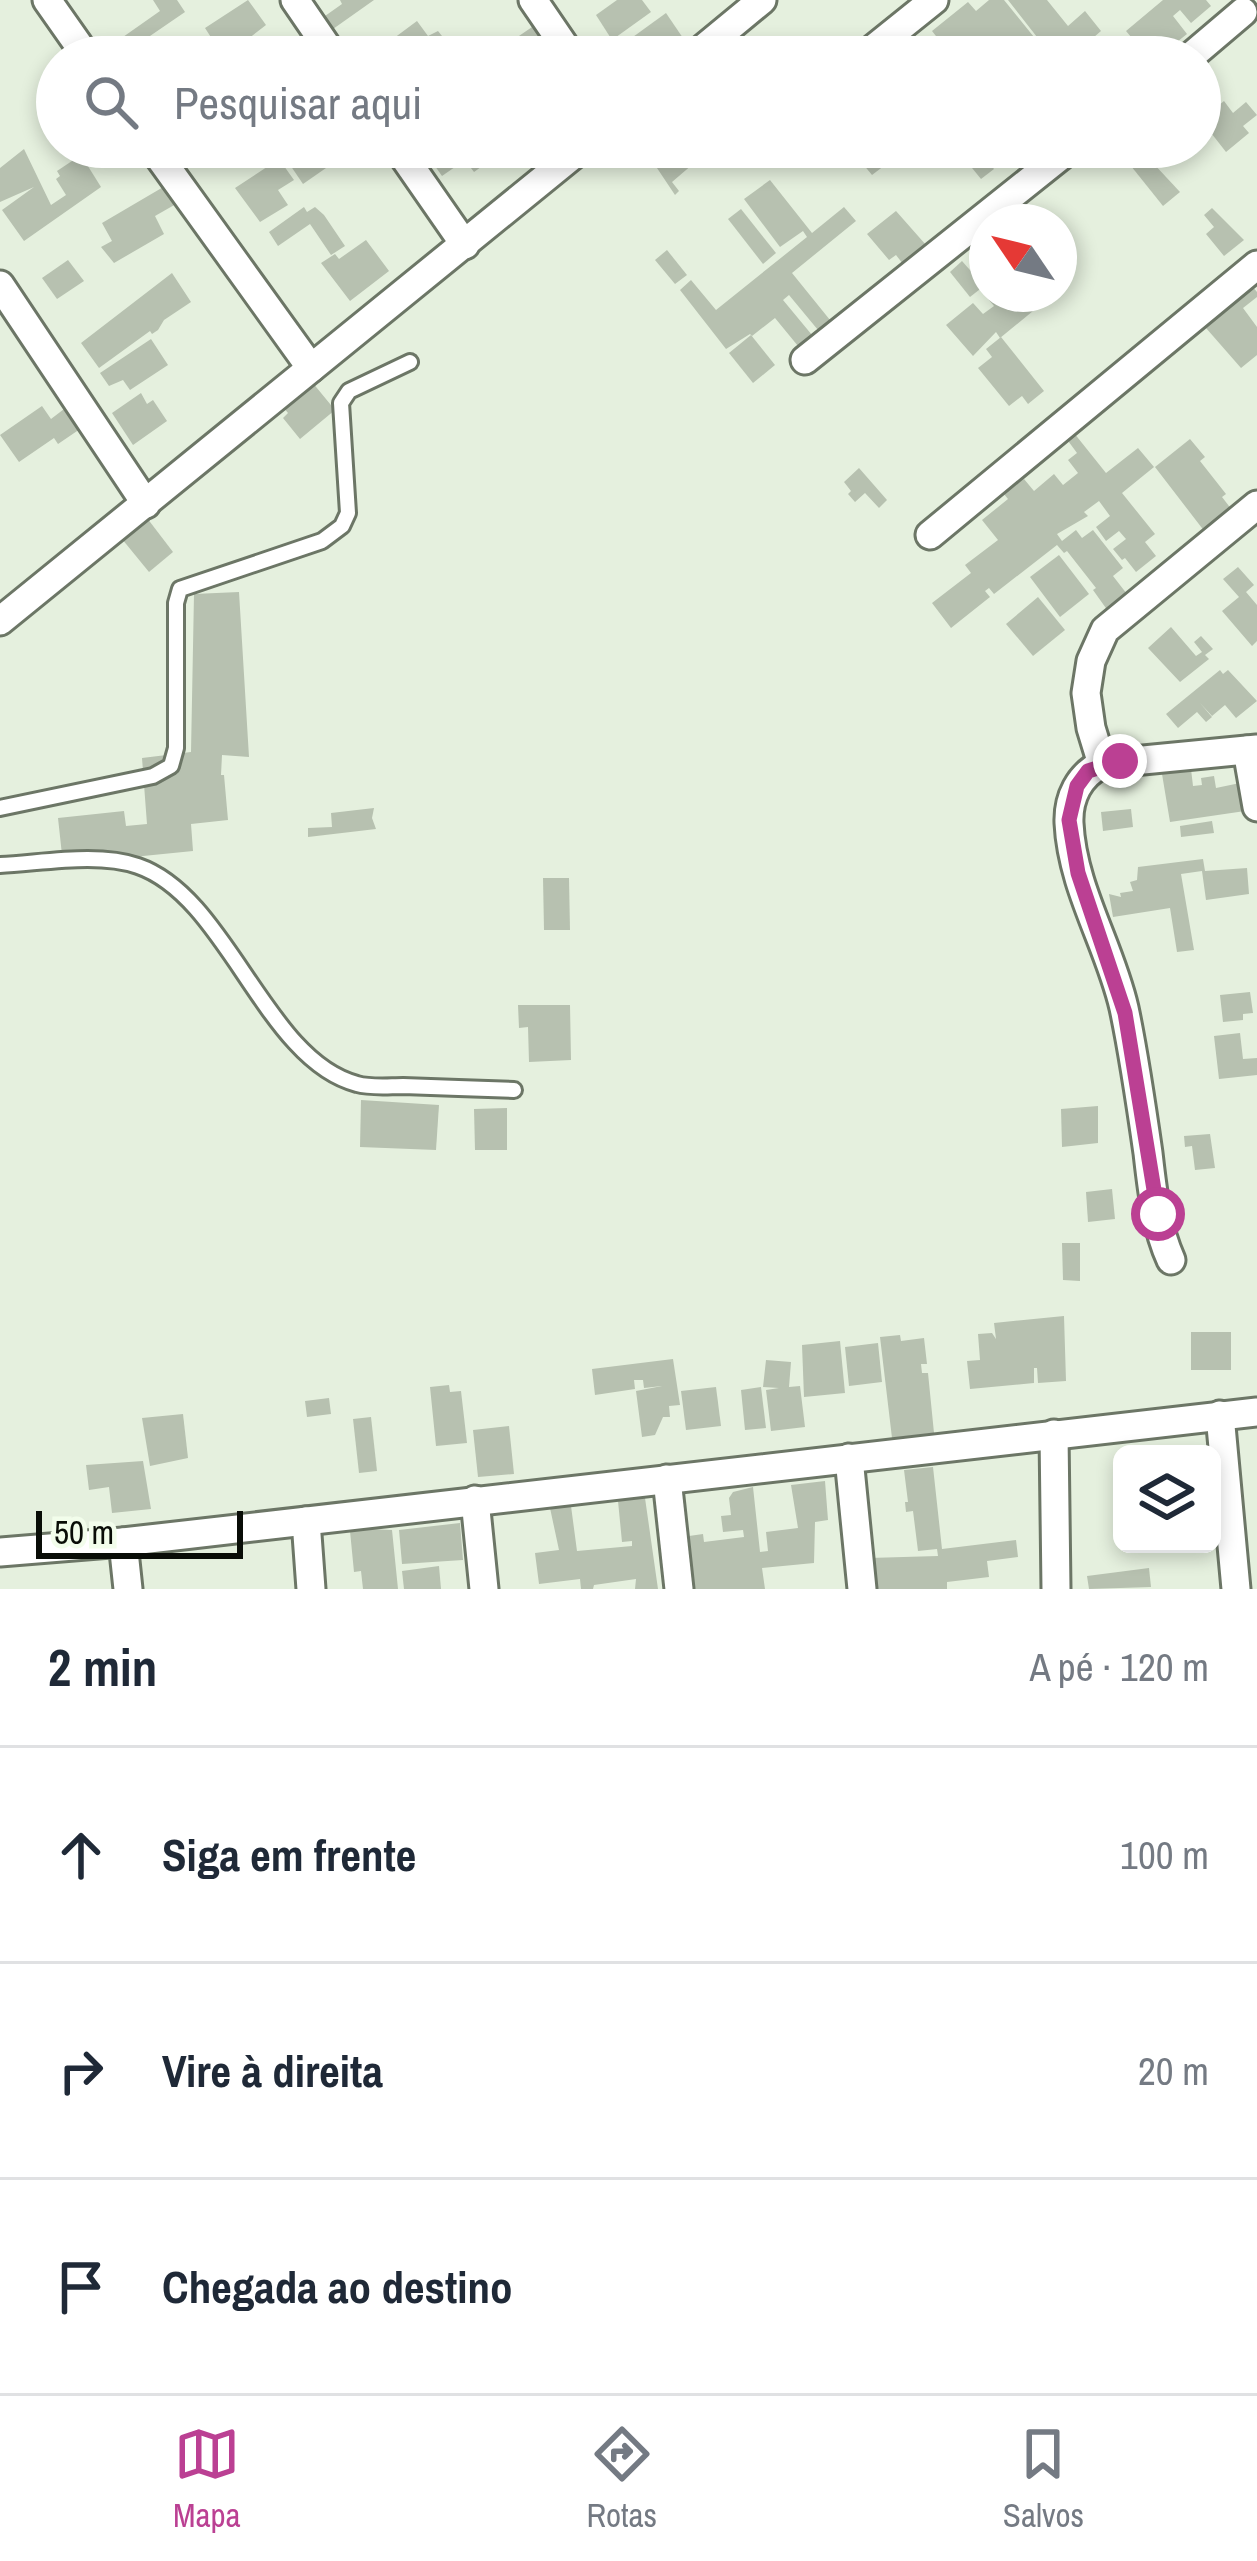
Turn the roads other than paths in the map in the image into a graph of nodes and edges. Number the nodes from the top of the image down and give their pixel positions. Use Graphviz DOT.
graph roads {
  1 [pos="47,0"];
  2 [pos="295,0"];
  3 [pos="533,0"];
  4 [pos="762,0"];
  5 [pos="934,0"];
  6 [pos="1245,13"];
  7 [pos="73,36"];
  8 [pos="320,36"];
  9 [pos="558,36"];
  10 [pos="719,36"];
  11 [pos="889,36"];
  12 [pos="1216,36"];
  13 [pos="167,168"];
  14 [pos="412,168"];
  15 [pos="558,168"];
  16 [pos="1046,168"];
  17 [pos="465,245"];
  18 [pos="1257,265"];
  19 [pos="0,285"];
  20 [pos="805,361"];
  21 [pos="410,362"];
  22 [pos="311,368"];
  23 [pos="146,504"];
  24 [pos="1257,505"];
  25 [pos="930,535"];
  26 [pos="0,621"];
  27 [pos="1252,749"];
  28 [pos="1102,764"];
  29 [pos="1257,807"];
  30 [pos="0,808"];
  31 [pos="0,865"];
  32 [pos="514,1090"];
  33 [pos="1172,1260"];
  34 [pos="1257,1412"];
  35 [pos="1220,1415"];
  36 [pos="1054,1434"];
  37 [pos="848,1458"];
  38 [pos="667,1479"];
  39 [pos="475,1500"];
  40 [pos="306,1521"];
  41 [pos="123,1542"];
  42 [pos="0,1552"];
  43 [pos="128,1589"];
  44 [pos="311,1589"];
  45 [pos="484,1589"];
  46 [pos="679,1589"];
  47 [pos="862,1589"];
  48 [pos="1056,1589"];
  49 [pos="1236,1589"];
  1 -- 7 [label="street"];
  2 -- 8 [label="street"];
  3 -- 9 [label="street"];
  4 -- 10 [label="street"];
  5 -- 11 [label="street"];
  6 -- 12 [label="street"];
  13 -- 22 [label="street"];
  14 -- 17 [label="street"];
  15 -- 17 [label="street"];
  16 -- 20 [label="street"];
  17 -- 22 [label="street"];
  18 -- 25 [label="street"];
  19 -- 23 [label="street"];
  21 -- 30 [label="lane"];
  22 -- 23 [label="street"];
  23 -- 26 [label="street"];
  24 -- 28 [label="street"];
  27 -- 28 [label="street"];
  27 -- 29 [label="street"];
  28 -- 33 [label="street"];
  31 -- 32 [label="lane"];
  34 -- 35 [label="street"];
  35 -- 36 [label="street"];
  35 -- 49 [label="street"];
  36 -- 37 [label="street"];
  36 -- 48 [label="street"];
  37 -- 38 [label="street"];
  37 -- 47 [label="street"];
  38 -- 39 [label="street"];
  38 -- 46 [label="street"];
  39 -- 40 [label="street"];
  39 -- 45 [label="street"];
  40 -- 41 [label="street"];
  40 -- 44 [label="street"];
  41 -- 42 [label="street"];
  41 -- 43 [label="street"];
}
